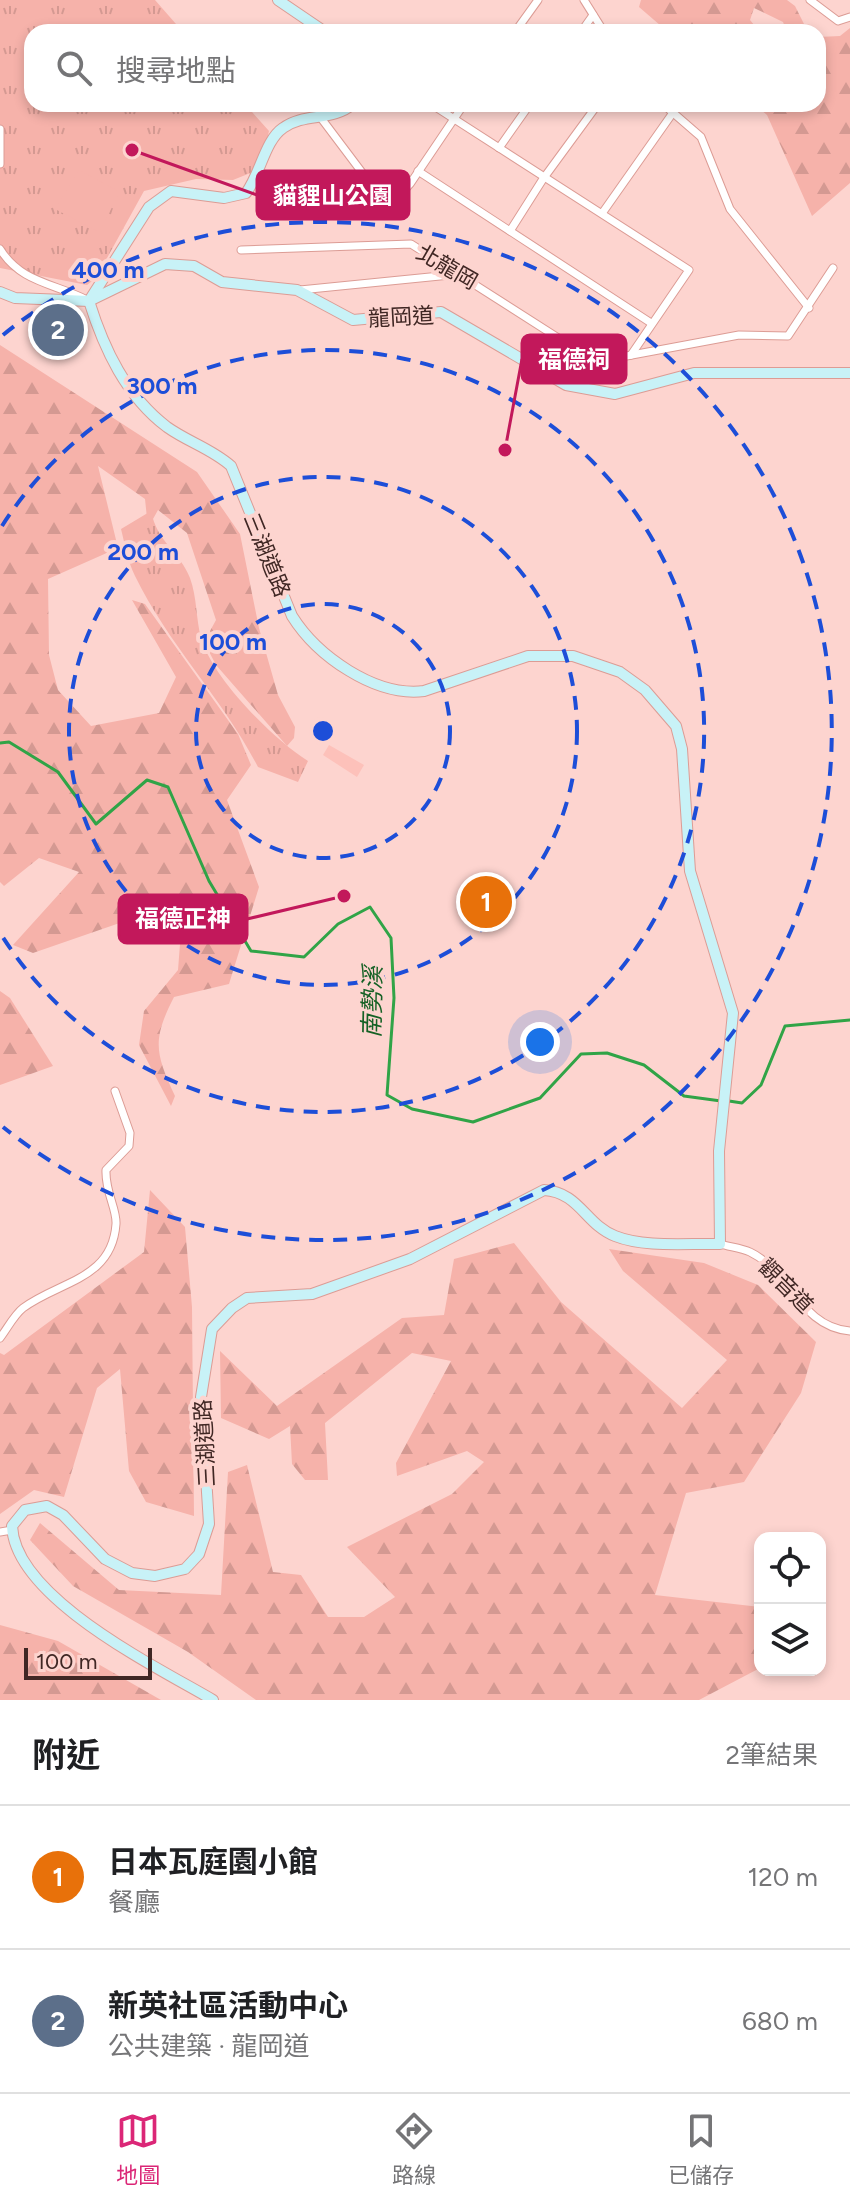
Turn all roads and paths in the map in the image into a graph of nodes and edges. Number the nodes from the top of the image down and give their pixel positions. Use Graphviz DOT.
graph roads {
  1 [pos="278,0"];
  2 [pos="538,0"];
  3 [pos="584,0"];
  4 [pos="810,0"];
  5 [pos="593,15"];
  6 [pos="850,17"];
  7 [pos="313,24"];
  8 [pos="521,24"];
  9 [pos="587,24"];
  10 [pos="599,24"];
  11 [pos="344,112"];
  12 [pos="444,112"];
  13 [pos="458,112"];
  14 [pos="524,112"];
  15 [pos="592,112"];
  16 [pos="672,114"];
  17 [pos="321,118"];
  18 [pos="454,118"];
  19 [pos="0,129"];
  20 [pos="499,148"];
  21 [pos="0,164"];
  22 [pos="418,171"];
  23 [pos="543,179"];
  24 [pos="603,212"];
  25 [pos="510,231"];
  26 [pos="0,249"];
  27 [pos="241,250"];
  28 [pos="833,268"];
  29 [pos="460,274"];
  30 [pos="297,290"];
  31 [pos="0,292"];
  32 [pos="89,301"];
  33 [pos="809,308"];
  34 [pos="651,323"];
  35 [pos="631,356"];
  36 [pos="850,373"];
  37 [pos="115,1091"];
  38 [pos="720,1244"];
  39 [pos="850,1331"];
  40 [pos="0,1338"];
  41 [pos="12,1530"];
  42 [pos="0,1532"];
  43 [pos="213,1700"];
  1 -- 7 [label="street"];
  2 -- 8 [label="street"];
  3 -- 5 [label="street"];
  4 -- 6 [label="street"];
  5 -- 9 [label="street"];
  5 -- 10 [label="street"];
  11 -- 17 [label="street"];
  12 -- 18 [label="street"];
  13 -- 18 [label="street"];
  14 -- 20 [label="street"];
  15 -- 23 [label="street"];
  16 -- 24 [label="street"];
  16 -- 33 [label="street"];
  17 -- 22 [label="street"];
  17 -- 32 [label="street"];
  18 -- 20 [label="street"];
  18 -- 22 [label="street"];
  19 -- 21 [label="street"];
  20 -- 23 [label="street"];
  22 -- 25 [label="street"];
  23 -- 24 [label="street"];
  23 -- 25 [label="street"];
  24 -- 34 [label="street"];
  25 -- 34 [label="street"];
  26 -- 32 [label="street"];
  27 -- 29 [label="street, 北龍岡"];
  28 -- 33 [label="street, 北龍岡"];
  29 -- 30 [label="street"];
  29 -- 35 [label="street, 北龍岡"];
  30 -- 32 [label="street, 龍岡道"];
  30 -- 36 [label="street, 龍岡道"];
  31 -- 32 [label="street, 龍岡道"];
  32 -- 38 [label="street, 三湖道路"];
  33 -- 35 [label="street, 北龍岡"];
  34 -- 35 [label="street"];
  37 -- 40 [label="street"];
  38 -- 39 [label="street, 觀音道"];
  38 -- 41 [label="street, 三湖道路"];
  41 -- 42 [label="street"];
  41 -- 43 [label="street"];
}
